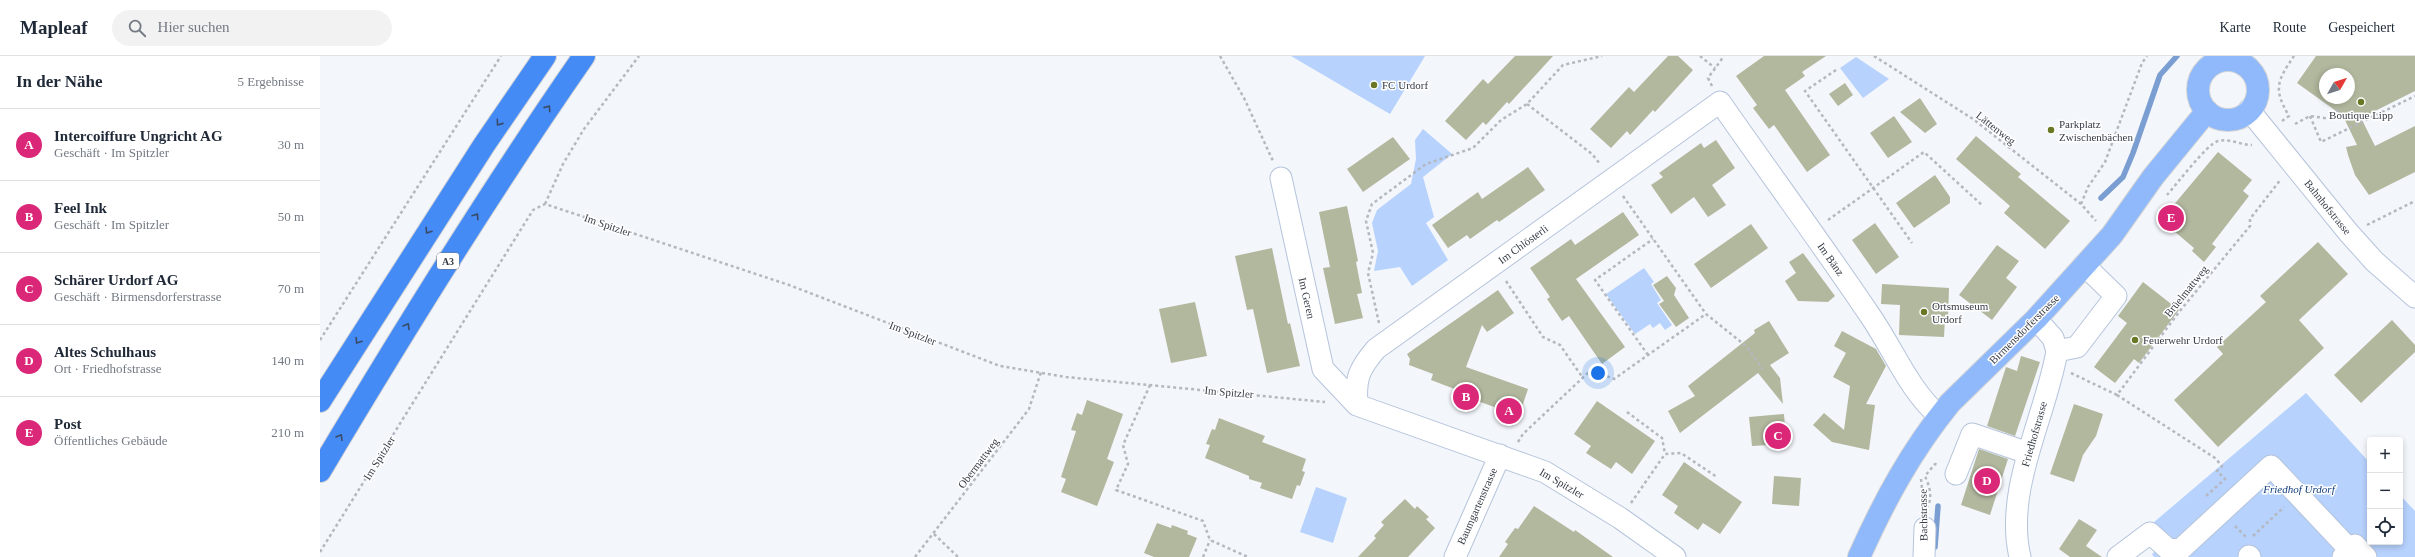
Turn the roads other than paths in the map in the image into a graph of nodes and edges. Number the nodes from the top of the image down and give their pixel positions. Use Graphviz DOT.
graph roads {
  1 [pos="545,56"];
  2 [pos="584,56"];
  3 [pos="2253,62"];
  4 [pos="1720,102"];
  5 [pos="2249,110"];
  6 [pos="2206,111"];
  7 [pos="1281,178"];
  8 [pos="2084,265"];
  9 [pos="2415,297"];
  10 [pos="2036,319"];
  11 [pos="2056,358"];
  12 [pos="320,402"];
  13 [pos="1357,404"];
  14 [pos="1939,416"];
  15 [pos="2028,452"];
  16 [pos="1505,457"];
  17 [pos="320,471"];
  18 [pos="1956,474"];
  19 [pos="1925,519"];
  20 [pos="2353,555"];
  21 [pos="1455,557"];
  22 [pos="1674,557"];
  23 [pos="1859,557"];
  24 [pos="1924,557"];
  25 [pos="2020,557"];
  26 [pos="2118,557"];
  1 -- 12 [label="highway, one-way"];
  17 -- 2 [label="highway, A3, one-way"];
  3 -- 5 [label="main road"];
  3 -- 6 [label="main road"];
  4 -- 13 [label="street, Im Chlösterli"];
  4 -- 14 [label="street, Im Bänz"];
  5 -- 6 [label="main road"];
  5 -- 9 [label="street, Bahnhofstrasse"];
  6 -- 8 [label="main road, Birmensdorferstrasse"];
  7 -- 13 [label="street, Im Geren"];
  8 -- 10 [label="main road, Birmensdorferstrasse"];
  8 -- 11 [label="street"];
  10 -- 11 [label="street"];
  10 -- 14 [label="main road, Birmensdorferstrasse"];
  11 -- 15 [label="street, Friedhofstrasse"];
  13 -- 16 [label="street, Im Spitzler"];
  14 -- 23 [label="main road, Birmensdorferstrasse"];
  15 -- 18 [label="street"];
  15 -- 25 [label="street, Friedhofstrasse"];
  16 -- 21 [label="street, Baumgartenstrasse"];
  16 -- 22 [label="street, Im Spitzler"];
  19 -- 24 [label="street, Bachstrasse"];
  20 -- 26 [label="street"];
}
